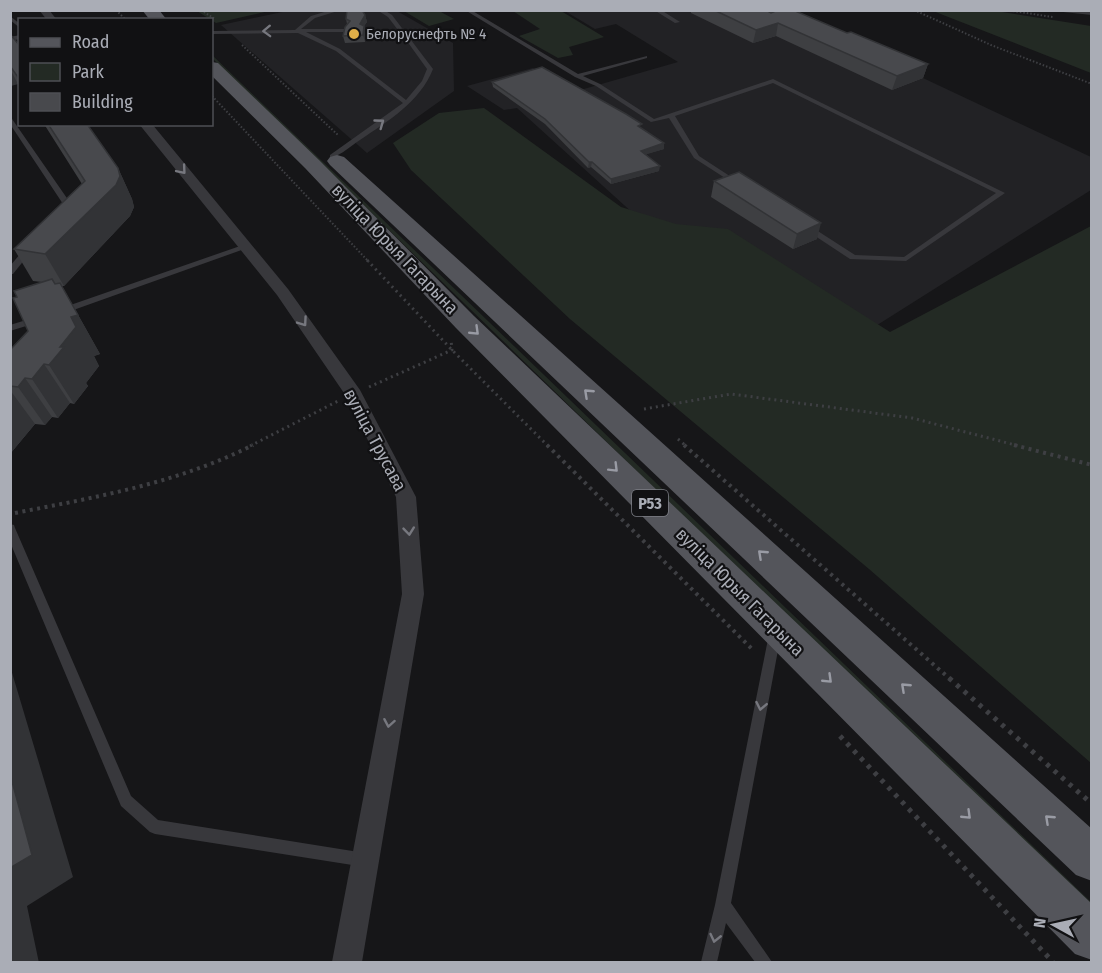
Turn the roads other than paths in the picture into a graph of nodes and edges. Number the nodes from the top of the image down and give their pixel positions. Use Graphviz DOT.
graph roads {
  1 [pos="339,10"];
  2 [pos="378,10"];
  3 [pos="467,10"];
  4 [pos="656,10"];
  5 [pos="1063,10"];
  6 [pos="1092,14"];
  7 [pos="677,22"];
  8 [pos="297,30"];
  9 [pos="347,30"];
  10 [pos="366,30"];
  11 [pos="406,36"];
  12 [pos="219,38"];
  13 [pos="645,57"];
  14 [pos="213,68"];
  15 [pos="577,76"];
  16 [pos="406,103"];
  17 [pos="671,115"];
  18 [pos="10,118"];
  19 [pos="147,126"];
  20 [pos="340,150"];
  21 [pos="745,188"];
  22 [pos="53,221"];
  23 [pos="804,225"];
  24 [pos="32,246"];
  25 [pos="246,247"];
  26 [pos="10,272"];
  27 [pos="55,313"];
  28 [pos="44,317"];
  29 [pos="10,328"];
  30 [pos="10,528"];
  31 [pos="776,628"];
  32 [pos="1092,859"];
  33 [pos="365,860"];
  34 [pos="723,904"];
  35 [pos="1092,937"];
  36 [pos="347,963"];
  37 [pos="710,963"];
  38 [pos="764,963"];
  1 -- 8 [label="lane"];
  2 -- 11 [label="lane"];
  3 -- 15 [label="lane"];
  4 -- 7 [label="lane"];
  5 -- 6 [label="lane"];
  8 -- 9 [label="lane"];
  8 -- 12 [label="lane, one-way"];
  8 -- 16 [label="lane"];
  10 -- 11 [label="lane"];
  11 -- 16 [label="lane"];
  12 -- 20 [label="main road, вуліца Юрыя Гагарына / Р53"];
  13 -- 15 [label="lane"];
  14 -- 31 [label="main road, вуліца Юрыя Гагарына / Р53, one-way"];
  15 -- 17 [label="lane"];
  20 -- 16 [label="lane, one-way"];
  17 -- 21 [label="lane"];
  17 -- 23 [label="lane"];
  18 -- 22 [label="lane"];
  19 -- 25 [label="street, вуліца Трусава, one-way"];
  32 -- 20 [label="main road, вуліца Юрыя Гагарына / Р53, one-way"];
  24 -- 26 [label="lane"];
  25 -- 27 [label="lane"];
  25 -- 33 [label="street, вуліца Трусава, one-way"];
  28 -- 29 [label="lane"];
  30 -- 33 [label="lane"];
  31 -- 34 [label="lane, one-way"];
  31 -- 35 [label="main road, вуліца Юрыя Гагарына / Р53, one-way"];
  33 -- 36 [label="street, вуліца Трусава"];
  34 -- 37 [label="lane, one-way"];
  34 -- 38 [label="lane"];
}
